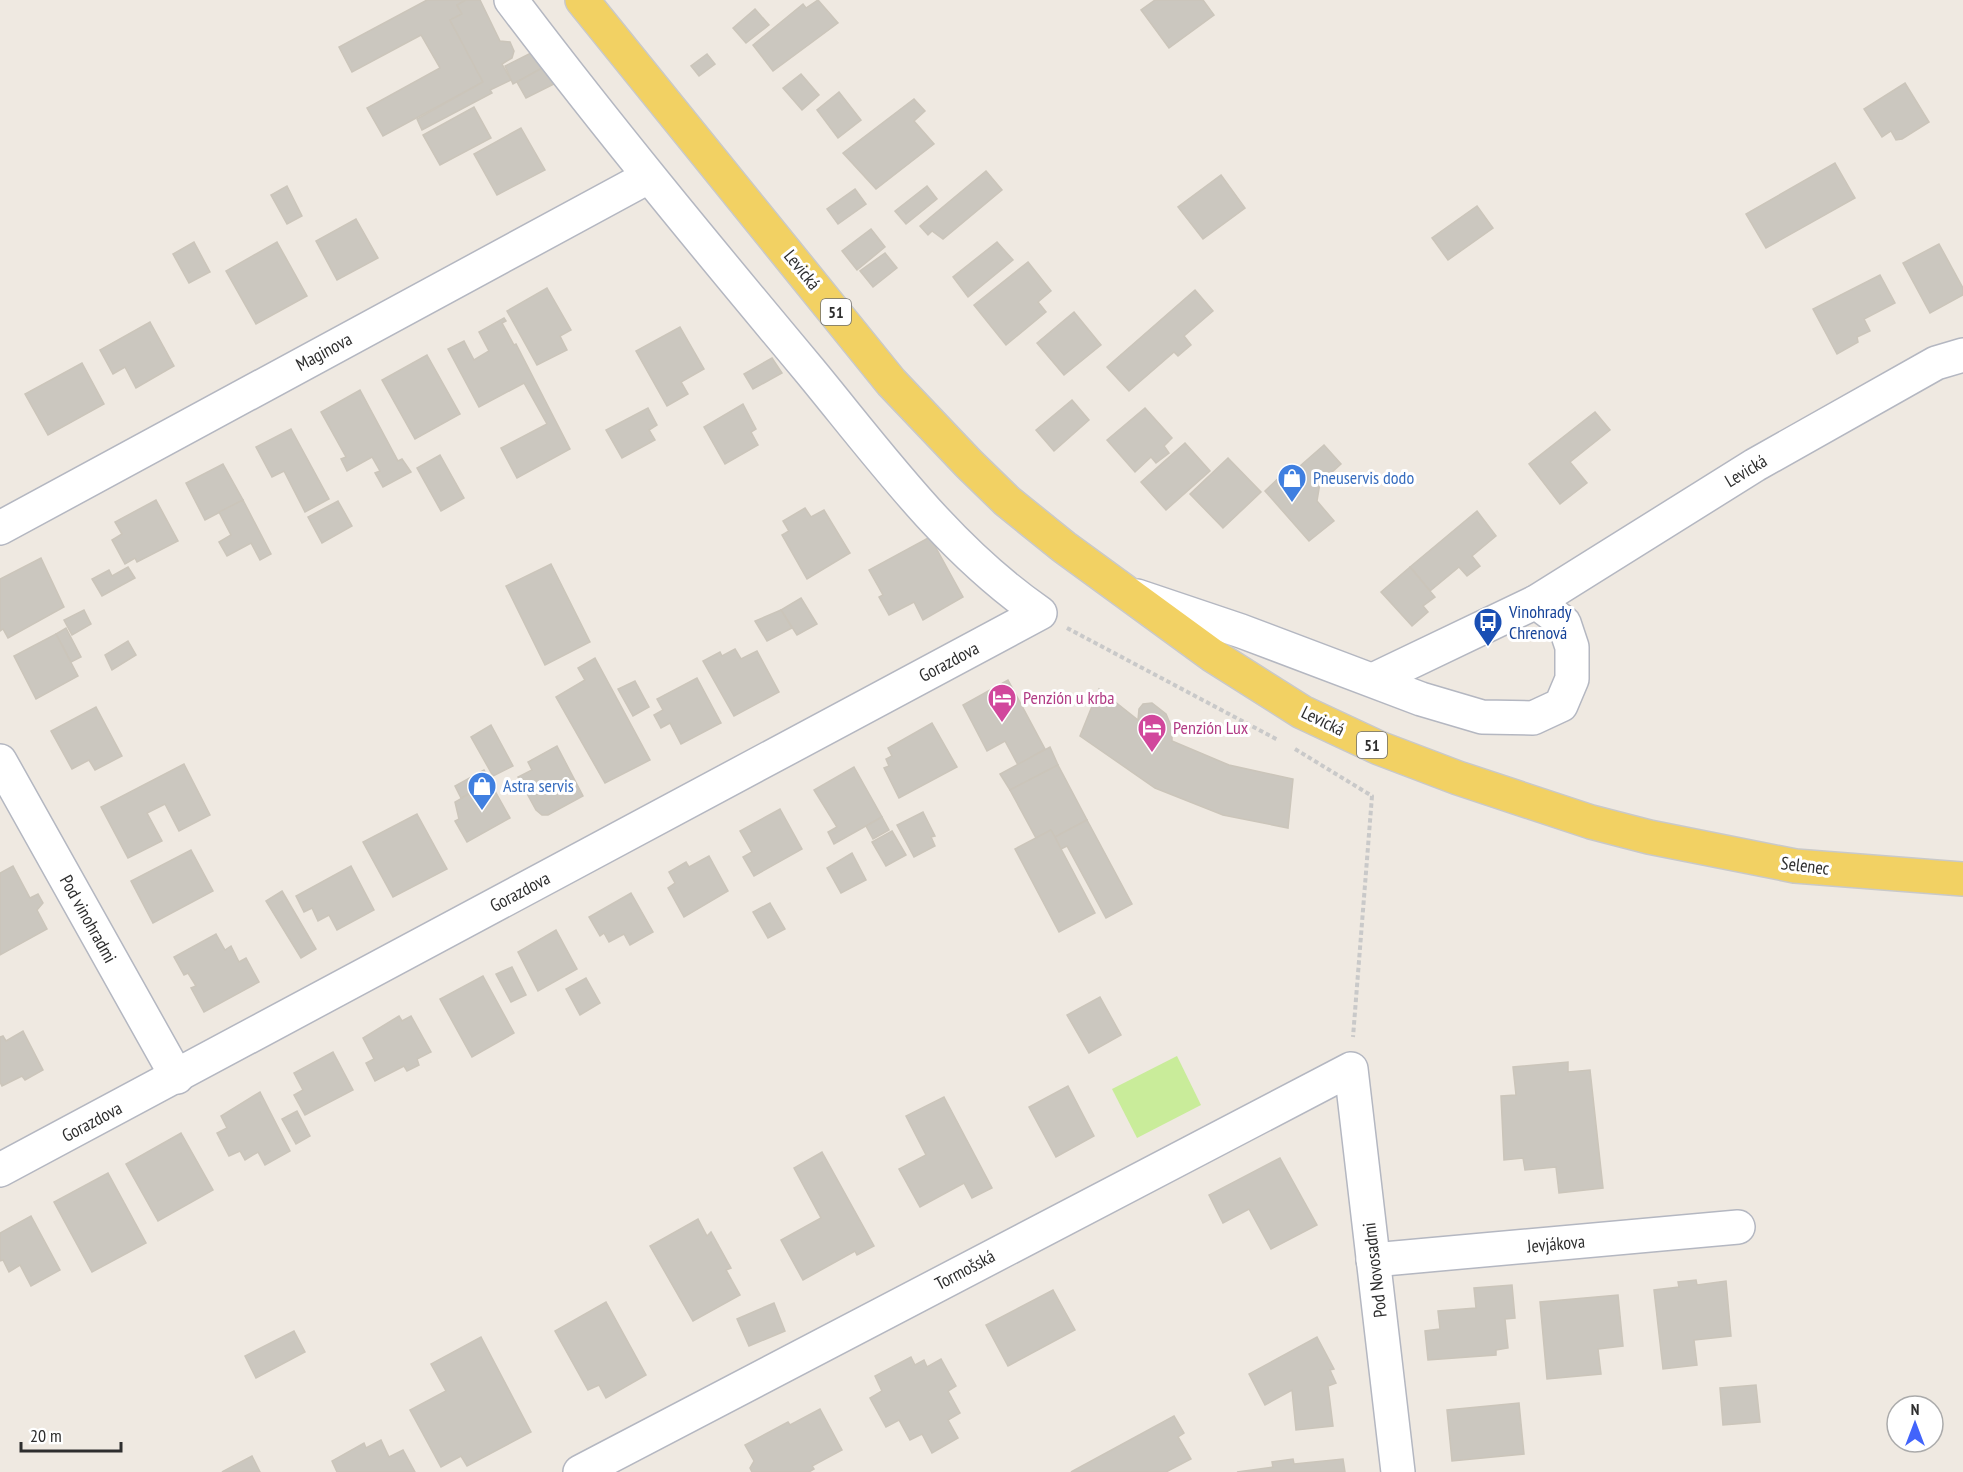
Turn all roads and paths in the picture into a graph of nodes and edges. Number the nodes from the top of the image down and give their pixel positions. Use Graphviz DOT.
graph roads {
  1 [pos="511,0"];
  2 [pos="582,0"];
  3 [pos="648,177"];
  4 [pos="1963,355"];
  5 [pos="0,528"];
  6 [pos="1124,592"];
  7 [pos="1536,602"];
  8 [pos="1040,613"];
  9 [pos="1373,680"];
  10 [pos="1282,742"];
  11 [pos="1293,748"];
  12 [pos="0,760"];
  13 [pos="1649,837"];
  14 [pos="1963,879"];
  15 [pos="1351,1069"];
  16 [pos="177,1077"];
  17 [pos="0,1170"];
  18 [pos="1738,1227"];
  19 [pos="1373,1260"];
  20 [pos="580,1472"];
  21 [pos="1398,1472"];
  1 -- 3 [label="street"];
  2 -- 6 [label="main road, Levická / 51"];
  3 -- 5 [label="street, Maginova"];
  3 -- 8 [label="street"];
  4 -- 7 [label="street, Levická"];
  6 -- 9 [label="street, Levická"];
  6 -- 13 [label="main road, Levická / 51"];
  7 -- 9 [label="street, Levická"];
  7 -- 9 [label="street, Levická"];
  8 -- 10 [label="path"];
  8 -- 16 [label="street, Gorazdova"];
  11 -- 15 [label="path"];
  12 -- 16 [label="street, Pod vinohradmi"];
  13 -- 14 [label="main road, Selenec / 51"];
  15 -- 19 [label="street, Pod Novosadmi"];
  15 -- 20 [label="street, Tormošská"];
  16 -- 17 [label="street, Gorazdova"];
  18 -- 19 [label="street, Jevjákova"];
  19 -- 21 [label="street, Pod Novosadmi"];
}
